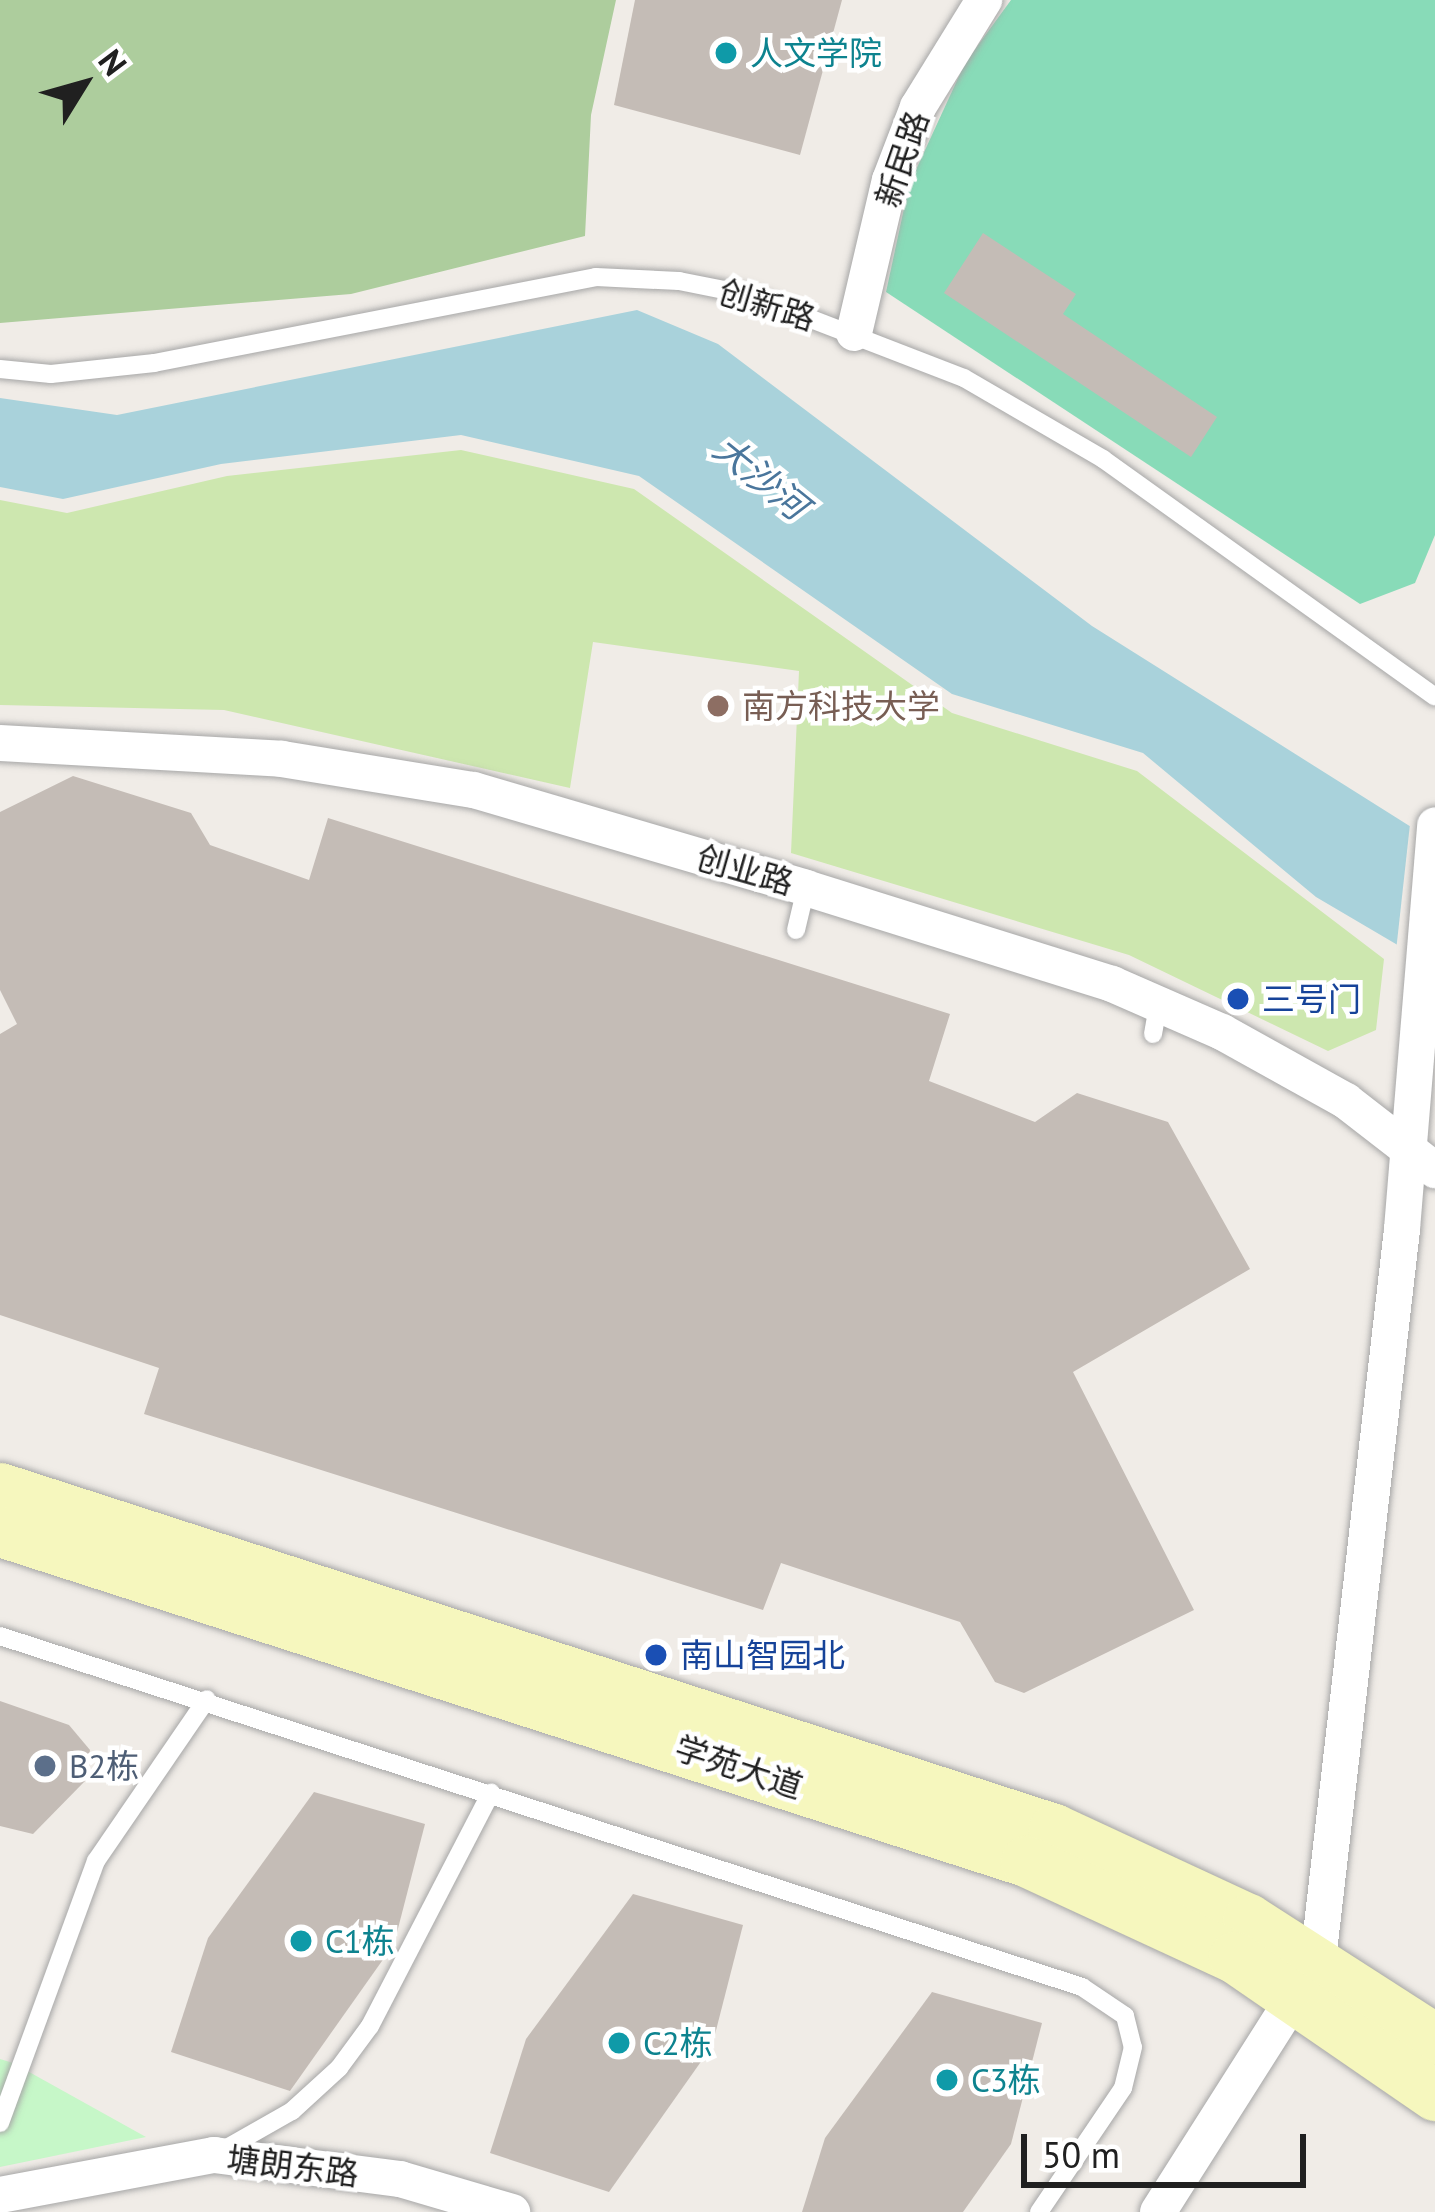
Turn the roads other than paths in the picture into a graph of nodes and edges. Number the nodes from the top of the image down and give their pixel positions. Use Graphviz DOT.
graph roads {
  1 [pos="984,0"];
  2 [pos="854,333"];
  3 [pos="0,369"];
  4 [pos="1435,697"];
  5 [pos="0,743"];
  6 [pos="1435,824"];
  7 [pos="806,888"];
  8 [pos="796,930"];
  9 [pos="1406,1142"];
  10 [pos="1435,1170"];
  11 [pos="0,1488"];
  12 [pos="0,1531"];
  13 [pos="0,1636"];
  14 [pos="207,1699"];
  15 [pos="491,1793"];
  16 [pos="1306,1978"];
  17 [pos="1435,2039"];
  18 [pos="1435,2095"];
  19 [pos="0,2123"];
  20 [pos="214,2156"];
  21 [pos="0,2195"];
  22 [pos="512,2212"];
  23 [pos="1039,2212"];
  24 [pos="1158,2212"];
  1 -- 2 [label="street, 新民路"];
  2 -- 3 [label="lane, 创新路"];
  2 -- 4 [label="lane, 创新路"];
  5 -- 7 [label="street, 创业路"];
  6 -- 9 [label="street"];
  7 -- 8 [label="lane"];
  7 -- 9 [label="street, 创业路"];
  9 -- 10 [label="street, 创业路"];
  9 -- 16 [label="street"];
  11 -- 16 [label="main road, 学苑大道"];
  12 -- 16 [label="main road, 学苑大道"];
  13 -- 14 [label="lane"];
  14 -- 15 [label="lane"];
  14 -- 19 [label="lane"];
  15 -- 20 [label="lane"];
  15 -- 23 [label="lane"];
  16 -- 17 [label="main road, 学苑大道"];
  16 -- 18 [label="main road, 学苑大道"];
  16 -- 24 [label="street"];
  20 -- 21 [label="street, 塘朗东路"];
  20 -- 22 [label="street, 塘朗东路"];
}
